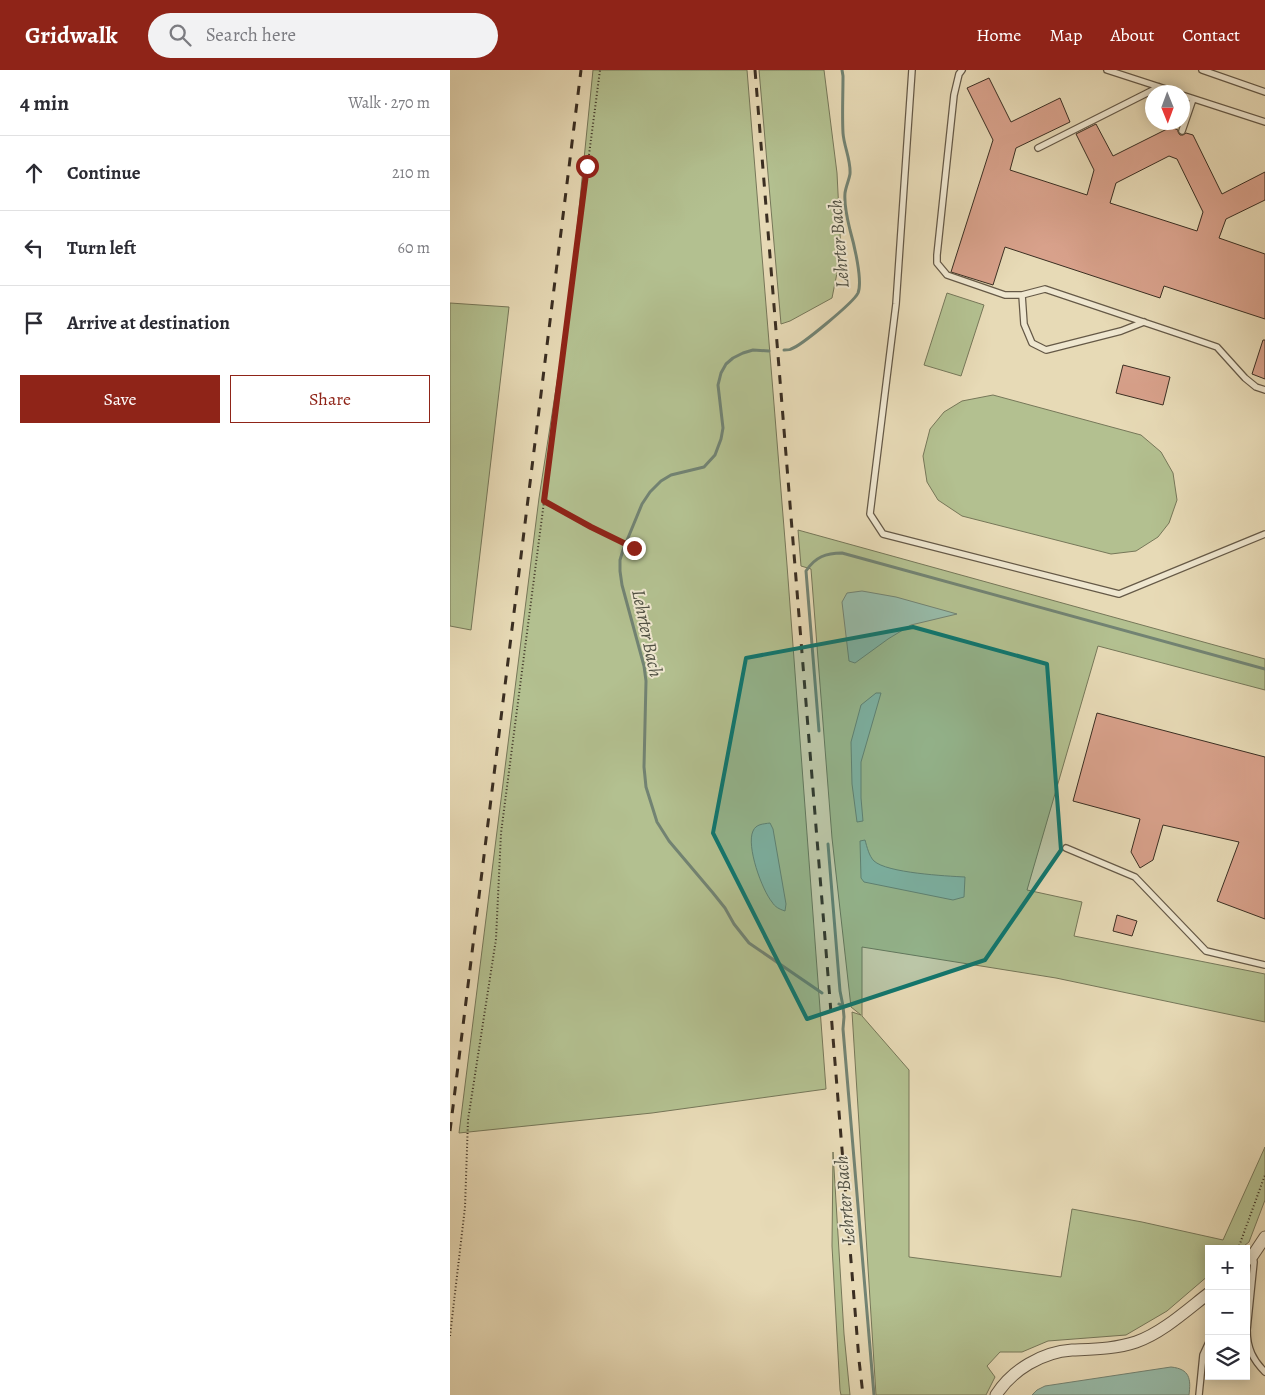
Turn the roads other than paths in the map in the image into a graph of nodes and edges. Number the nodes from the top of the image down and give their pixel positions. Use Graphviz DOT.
graph roads {
  1 [pos="912,70"];
  2 [pos="962,70"];
  3 [pos="1107,70"];
  4 [pos="1202,70"];
  5 [pos="1153,85"];
  6 [pos="1265,92"];
  7 [pos="1145,94"];
  8 [pos="1190,98"];
  9 [pos="1194,99"];
  10 [pos="1265,122"];
  11 [pos="1182,131"];
  12 [pos="1038,148"];
  13 [pos="1022,295"];
  14 [pos="1144,322"];
  15 [pos="1265,390"];
  16 [pos="1265,534"];
  17 [pos="1066,848"];
  18 [pos="1265,966"];
  19 [pos="1265,1237"];
  20 [pos="1250,1258"];
  21 [pos="1205,1296"];
  22 [pos="1250,1300"];
  23 [pos="1246,1335"];
  24 [pos="1205,1350"];
  25 [pos="1265,1372"];
  26 [pos="996,1395"];
  27 [pos="1199,1395"];
  1 -- 16 [label="lane"];
  2 -- 13 [label="lane"];
  3 -- 5 [label="lane"];
  4 -- 6 [label="lane"];
  7 -- 12 [label="lane"];
  8 -- 9 [label="lane"];
  9 -- 10 [label="lane"];
  9 -- 11 [label="lane"];
  13 -- 14 [label="lane"];
  13 -- 14 [label="lane"];
  14 -- 15 [label="lane"];
  17 -- 18 [label="lane"];
  19 -- 20 [label="street"];
  20 -- 22 [label="lane"];
  21 -- 26 [label="street"];
  23 -- 25 [label="lane"];
  24 -- 27 [label="lane"];
}
